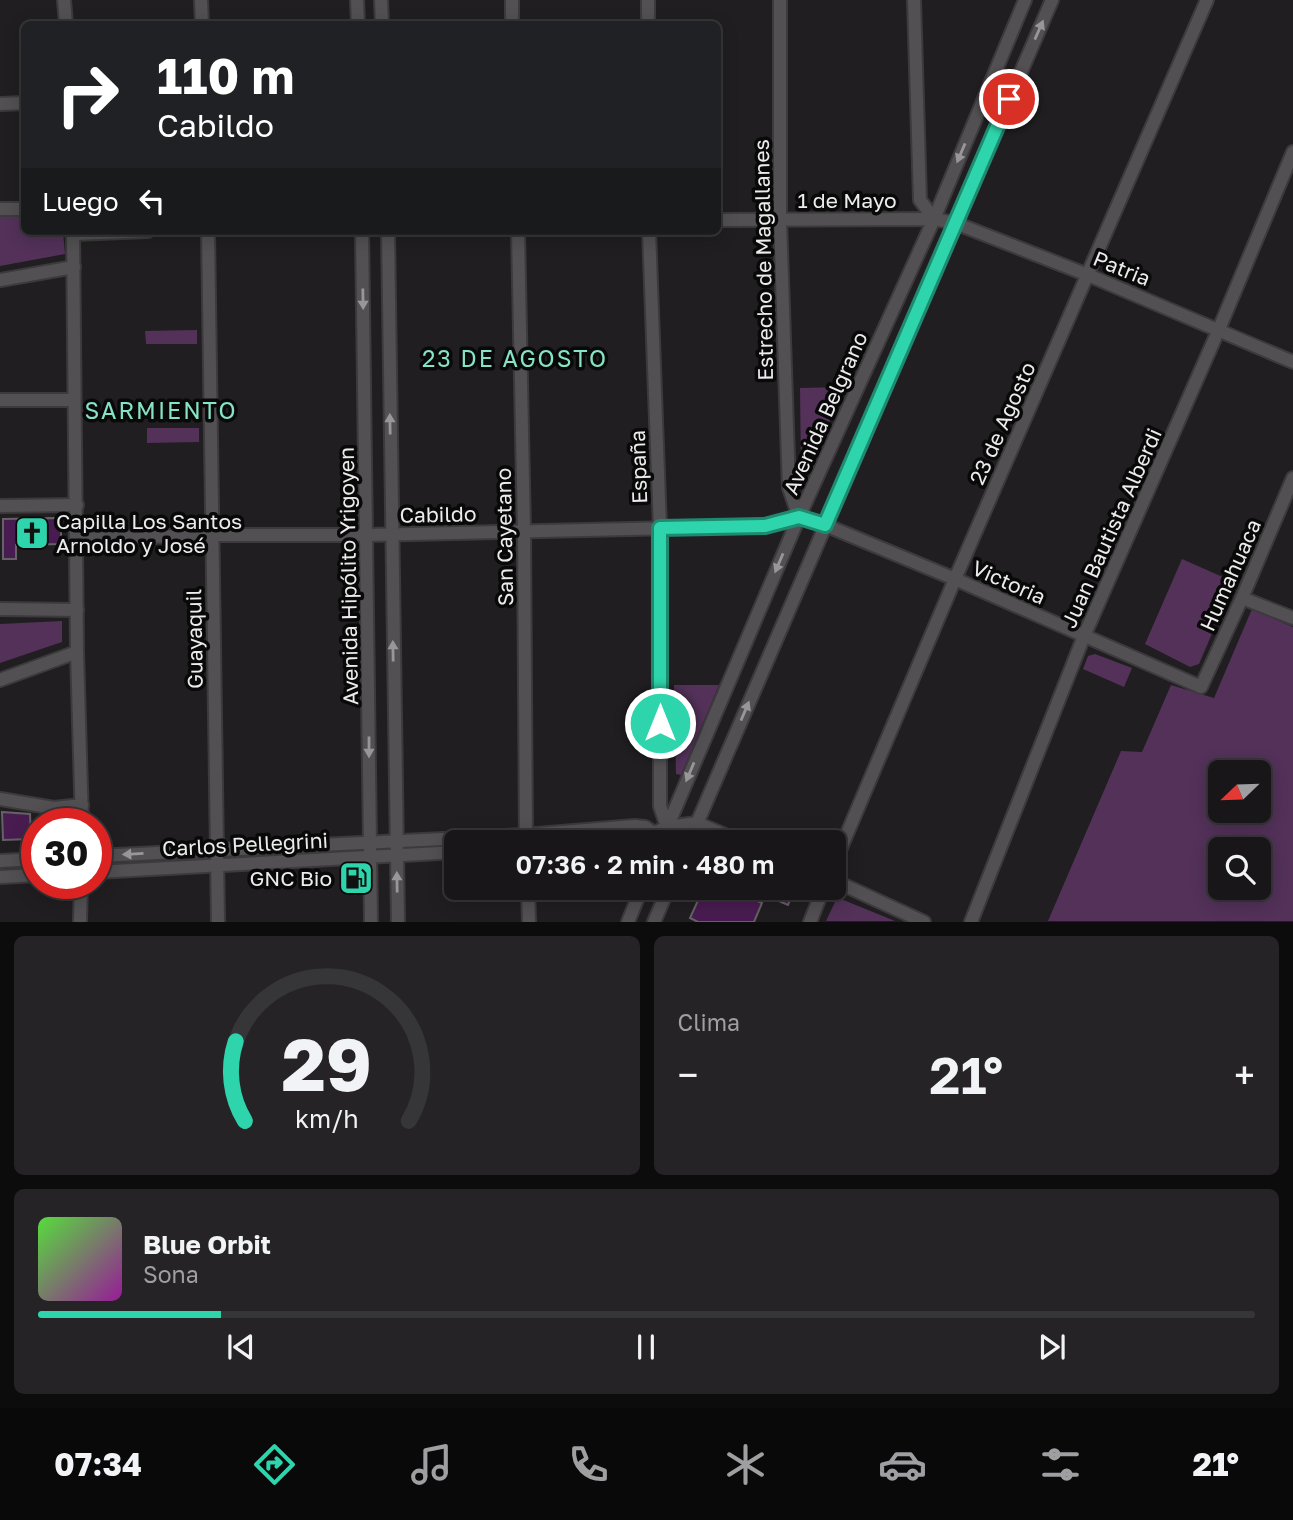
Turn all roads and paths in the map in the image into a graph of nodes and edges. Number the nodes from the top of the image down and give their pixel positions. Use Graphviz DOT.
graph roads {
  1 [pos="64,0"];
  2 [pos="201,0"];
  3 [pos="357,0"];
  4 [pos="381,0"];
  5 [pos="512,0"];
  6 [pos="648,0"];
  7 [pos="780,0"];
  8 [pos="914,0"];
  9 [pos="1025,0"];
  10 [pos="1052,0"];
  11 [pos="1207,0"];
  12 [pos="66,21"];
  13 [pos="202,21"];
  14 [pos="358,21"];
  15 [pos="382,21"];
  16 [pos="512,21"];
  17 [pos="648,21"];
  18 [pos="21,103"];
  19 [pos="0,104"];
  20 [pos="1293,152"];
  21 [pos="0,209"];
  22 [pos="21,209"];
  23 [pos="780,219"];
  24 [pos="933,219"];
  25 [pos="721,220"];
  26 [pos="955,223"];
  27 [pos="74,235"];
  28 [pos="208,235"];
  29 [pos="362,235"];
  30 [pos="388,235"];
  31 [pos="518,235"];
  32 [pos="649,235"];
  33 [pos="74,267"];
  34 [pos="1088,275"];
  35 [pos="0,280"];
  36 [pos="1219,329"];
  37 [pos="1293,362"];
  38 [pos="0,400"];
  39 [pos="74,400"];
  40 [pos="1293,478"];
  41 [pos="77,505"];
  42 [pos="0,506"];
  43 [pos="799,517"];
  44 [pos="825,525"];
  45 [pos="660,528"];
  46 [pos="524,532"];
  47 [pos="212,534"];
  48 [pos="391,534"];
  49 [pos="367,535"];
  50 [pos="76,539"];
  51 [pos="955,579"];
  52 [pos="1242,598"];
  53 [pos="0,609"];
  54 [pos="76,610"];
  55 [pos="1293,618"];
  56 [pos="1084,636"];
  57 [pos="77,653"];
  58 [pos="0,680"];
  59 [pos="1201,687"];
  60 [pos="0,799"];
  61 [pos="82,805"];
  62 [pos="697,823"];
  63 [pos="667,827"];
  64 [pos="526,830"];
  65 [pos="599,830"];
  66 [pos="649,830"];
  67 [pos="665,830"];
  68 [pos="694,830"];
  69 [pos="714,830"];
  70 [pos="846,836"];
  71 [pos="444,845"];
  72 [pos="216,849"];
  73 [pos="370,849"];
  74 [pos="397,849"];
  75 [pos="444,851"];
  76 [pos="112,855"];
  77 [pos="21,860"];
  78 [pos="0,861"];
  79 [pos="217,865"];
  80 [pos="112,871"];
  81 [pos="21,876"];
  82 [pos="0,877"];
  83 [pos="846,886"];
  84 [pos="81,899"];
  85 [pos="528,900"];
  86 [pos="637,900"];
  87 [pos="663,900"];
  88 [pos="819,900"];
  89 [pos="80,922"];
  90 [pos="218,922"];
  91 [pos="372,922"];
  92 [pos="398,922"];
  93 [pos="529,922"];
  94 [pos="628,922"];
  95 [pos="654,922"];
  96 [pos="810,922"];
  97 [pos="924,922"];
  98 [pos="971,922"];
  1 -- 12 [label="street"];
  2 -- 13 [label="street"];
  3 -- 14 [label="street"];
  4 -- 15 [label="street"];
  5 -- 16 [label="street"];
  6 -- 17 [label="street"];
  7 -- 23 [label="street, Estrecho de Magallanes"];
  8 -- 24 [label="street"];
  9 -- 24 [label="street, Avenida Belgrano, one-way"];
  26 -- 10 [label="street, Avenida Belgrano, one-way"];
  11 -- 34 [label="street, 23 de Agosto"];
  18 -- 19 [label="street"];
  20 -- 36 [label="street, Juan Bautista Alberdi"];
  21 -- 22 [label="street"];
  23 -- 24 [label="street, 1 de Mayo"];
  23 -- 25 [label="street, 1 de Mayo"];
  23 -- 43 [label="street, Estrecho de Magallanes"];
  24 -- 26 [label="street, Patria"];
  24 -- 43 [label="street, Avenida Belgrano"];
  26 -- 34 [label="street, Patria"];
  26 -- 44 [label="street, Avenida Belgrano"];
  27 -- 33 [label="street"];
  28 -- 47 [label="street, Guayaquil"];
  29 -- 49 [label="street, Avenida Hipólito Yrigoyen, one-way"];
  48 -- 30 [label="street, Avenida Hipólito Yrigoyen, one-way"];
  31 -- 46 [label="street, San Cayetano"];
  32 -- 45 [label="street, España"];
  33 -- 35 [label="street"];
  33 -- 39 [label="street"];
  34 -- 36 [label="street, Patria"];
  34 -- 51 [label="street, 23 de Agosto"];
  36 -- 37 [label="street, Patria"];
  36 -- 56 [label="street, Juan Bautista Alberdi"];
  38 -- 39 [label="street"];
  39 -- 41 [label="street"];
  40 -- 52 [label="street, Humahuaca"];
  41 -- 42 [label="street"];
  41 -- 50 [label="street"];
  43 -- 44 [label="street, Victoria"];
  43 -- 45 [label="street, Cabildo"];
  43 -- 63 [label="street, Avenida Belgrano, one-way"];
  44 -- 51 [label="street, Victoria"];
  62 -- 44 [label="street, Avenida Belgrano, one-way"];
  45 -- 46 [label="street, Cabildo"];
  45 -- 63 [label="street, España"];
  46 -- 48 [label="street, Cabildo"];
  46 -- 64 [label="street, San Cayetano"];
  47 -- 49 [label="street, Cabildo"];
  47 -- 50 [label="street, Cabildo"];
  47 -- 72 [label="street, Guayaquil"];
  48 -- 49 [label="street, Cabildo"];
  74 -- 48 [label="street, Avenida Hipólito Yrigoyen, one-way"];
  49 -- 73 [label="street, Avenida Hipólito Yrigoyen, one-way"];
  50 -- 54 [label="street"];
  51 -- 56 [label="street, Victoria"];
  51 -- 70 [label="street, 23 de Agosto"];
  52 -- 55 [label="street"];
  52 -- 59 [label="street, Humahuaca"];
  53 -- 54 [label="street"];
  54 -- 57 [label="street"];
  56 -- 59 [label="street, Victoria"];
  56 -- 98 [label="street, Juan Bautista Alberdi"];
  57 -- 58 [label="street"];
  57 -- 61 [label="street"];
  60 -- 61 [label="street"];
  62 -- 63 [label="street"];
  62 -- 68 [label="street, Avenida Belgrano"];
  62 -- 69 [label="street"];
  63 -- 67 [label="street, Avenida Belgrano"];
  65 -- 66 [label="street"];
  71 -- 74 [label="street"];
  72 -- 73 [label="street, Carlos Pellegrini"];
  72 -- 76 [label="street, Carlos Pellegrini, one-way"];
  72 -- 79 [label="street, Guayaquil"];
  73 -- 74 [label="street, Carlos Pellegrini"];
  73 -- 79 [label="street, Carlos Pellegrini"];
  73 -- 91 [label="street, Avenida Hipólito Yrigoyen"];
  74 -- 75 [label="street"];
  92 -- 74 [label="street, Avenida Hipólito Yrigoyen, one-way"];
  77 -- 78 [label="street"];
  79 -- 80 [label="street, Carlos Pellegrini"];
  79 -- 90 [label="street, Guayaquil"];
  81 -- 82 [label="street"];
  83 -- 97 [label="street"];
  84 -- 89 [label="street"];
  85 -- 93 [label="street"];
  86 -- 94 [label="street"];
  87 -- 95 [label="street"];
  88 -- 96 [label="street"];
}
